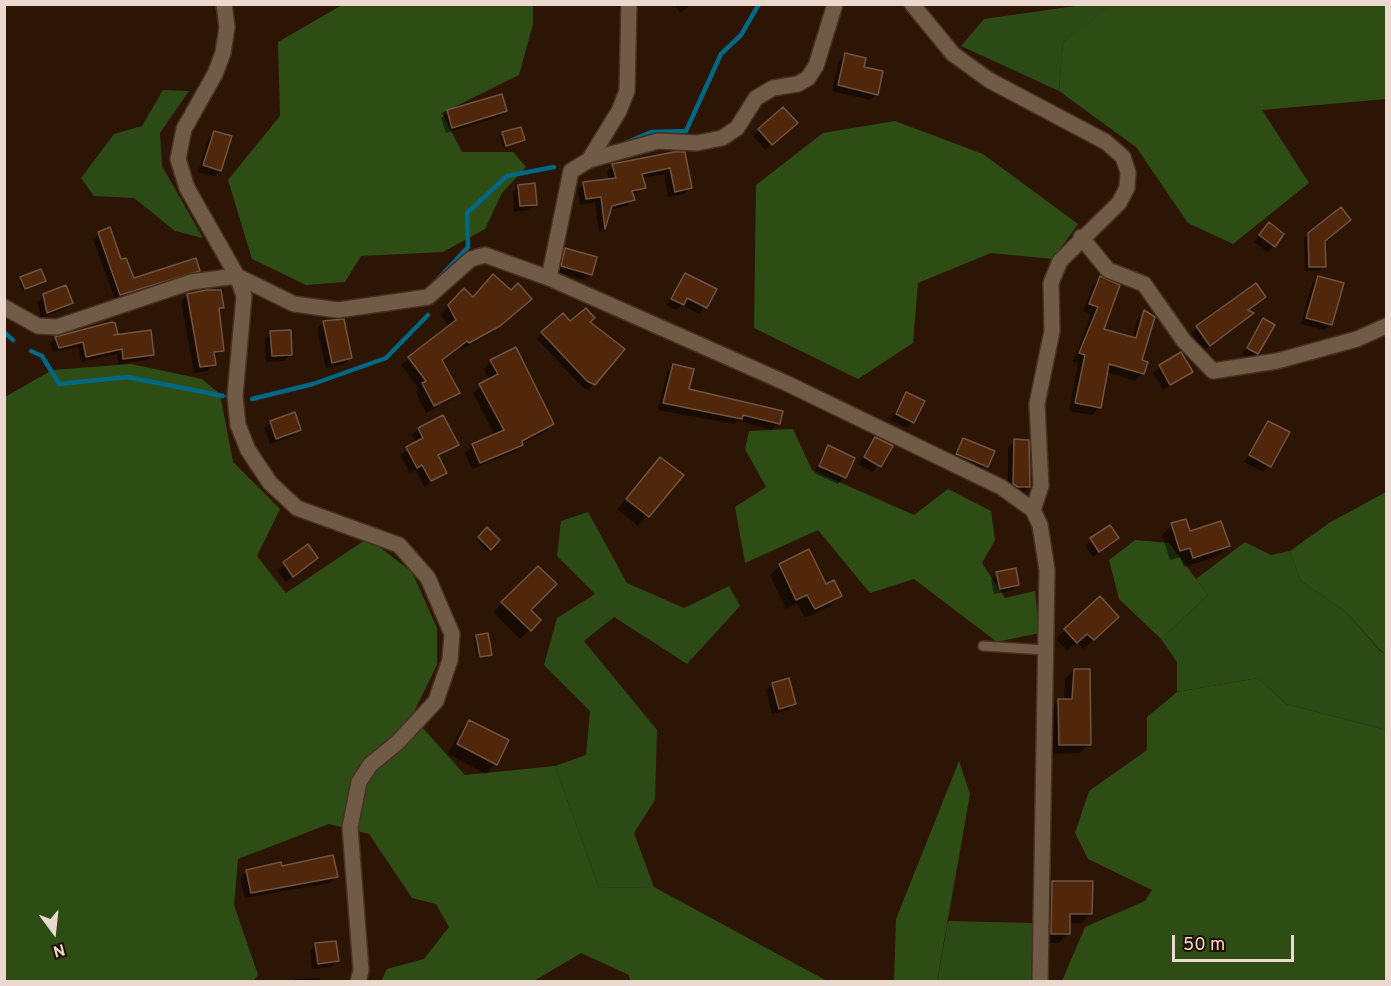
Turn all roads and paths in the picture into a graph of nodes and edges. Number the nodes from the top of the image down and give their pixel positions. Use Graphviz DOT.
graph roads {
  1 [pos="224,4"];
  2 [pos="630,4"];
  3 [pos="835,4"];
  4 [pos="912,4"];
  5 [pos="589,160"];
  6 [pos="1081,237"];
  7 [pos="237,276"];
  8 [pos="549,278"];
  9 [pos="4,307"];
  10 [pos="1386,326"];
  11 [pos="1033,510"];
  12 [pos="983,646"];
  13 [pos="1045,650"];
  14 [pos="358,981"];
  15 [pos="1040,981"];
  1 -- 7 [label="street"];
  2 -- 5 [label="street"];
  3 -- 5 [label="street"];
  4 -- 6 [label="street"];
  5 -- 8 [label="street"];
  6 -- 10 [label="street"];
  6 -- 11 [label="street"];
  7 -- 8 [label="street"];
  7 -- 9 [label="street"];
  7 -- 14 [label="street"];
  8 -- 11 [label="street"];
  11 -- 13 [label="street"];
  12 -- 13 [label="lane"];
  13 -- 15 [label="street"];
}
